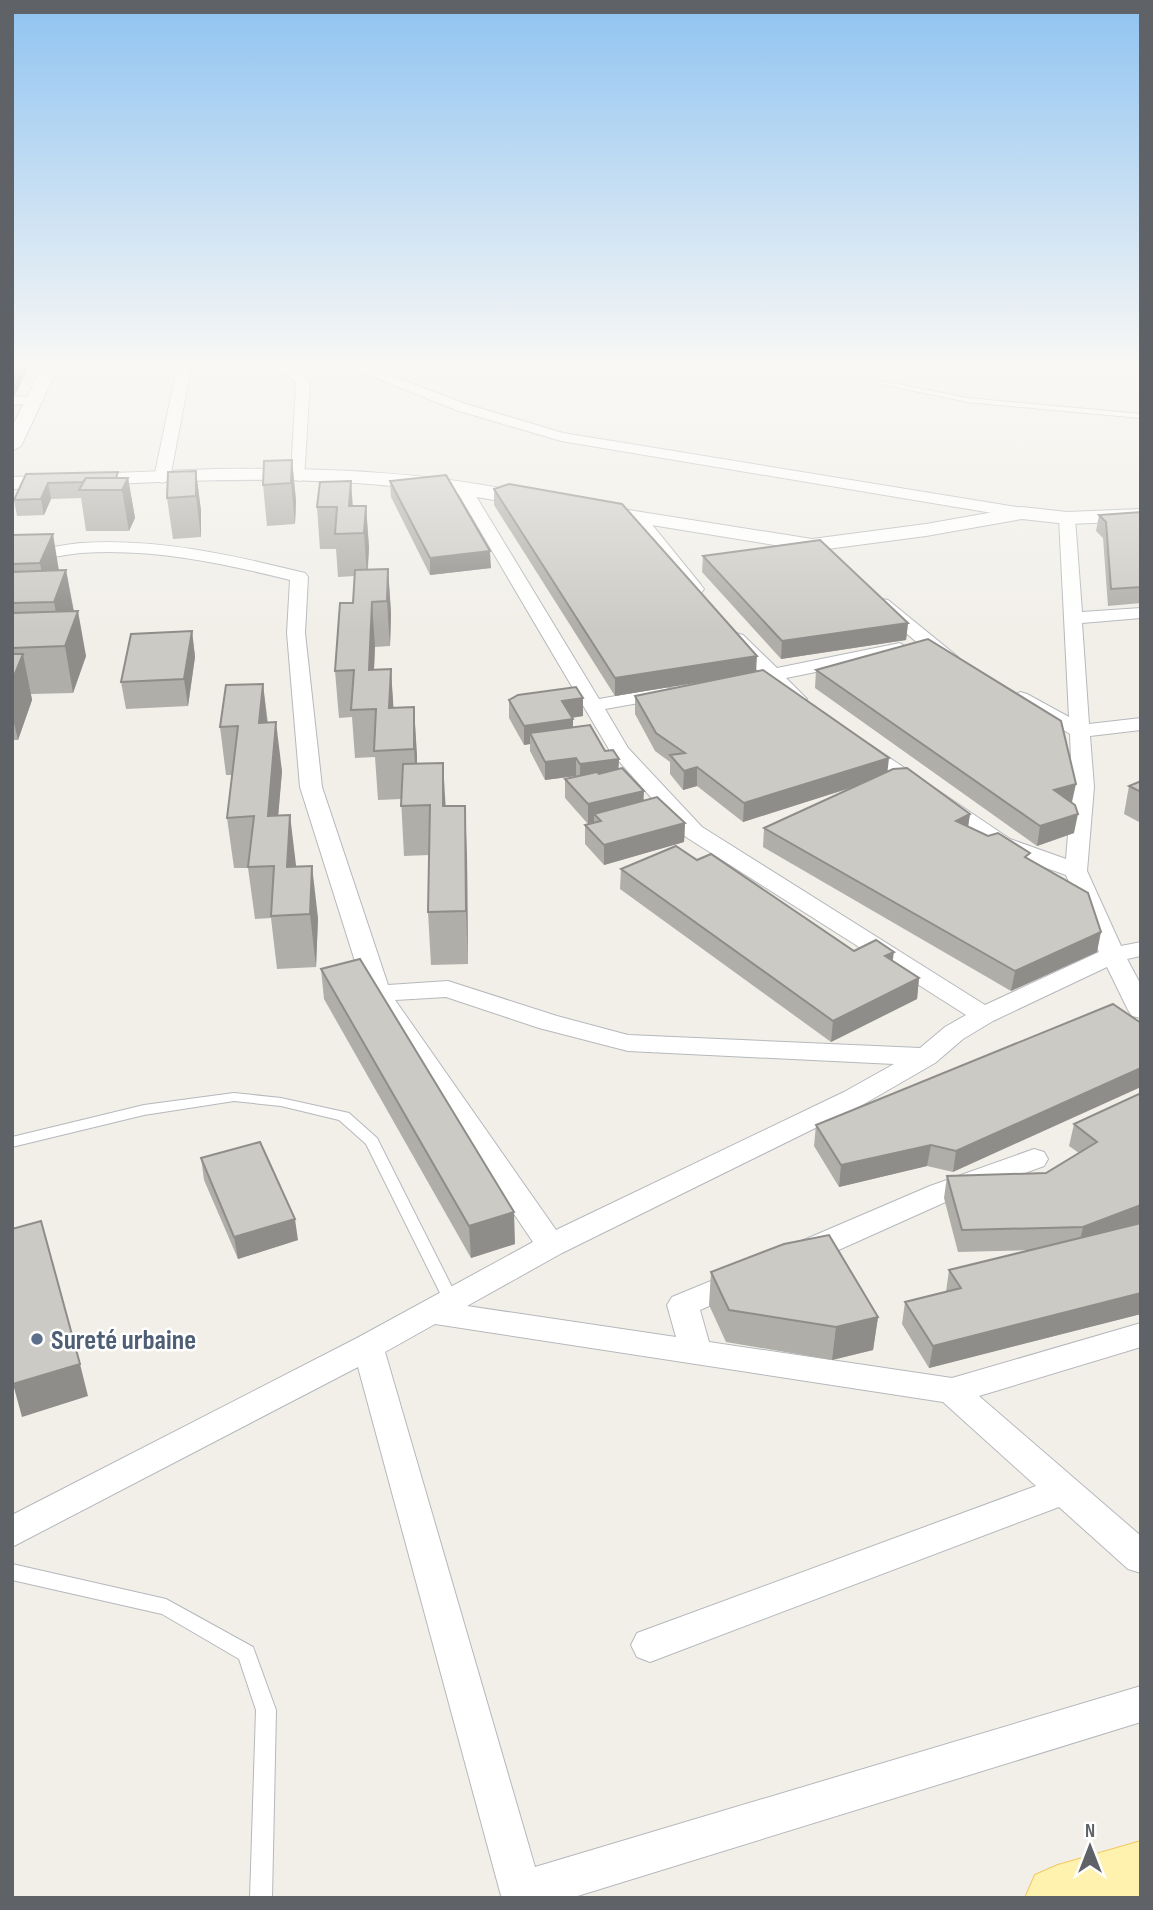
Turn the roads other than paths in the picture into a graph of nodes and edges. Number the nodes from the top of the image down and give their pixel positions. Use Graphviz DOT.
graph roads {
  1 [pos="167,452"];
  2 [pos="300,452"];
  3 [pos="653,452"];
  4 [pos="299,476"];
  5 [pos="162,478"];
  6 [pos="12,483"];
  7 [pos="463,488"];
  8 [pos="1022,513"];
  9 [pos="1139,517"];
  10 [pos="1067,518"];
  11 [pos="639,519"];
  12 [pos="812,545"];
  13 [pos="12,561"];
  14 [pos="833,563"];
  15 [pos="865,590"];
  16 [pos="706,601"];
  17 [pos="1141,613"];
  18 [pos="1073,618"];
  19 [pos="723,622"];
  20 [pos="929,644"];
  21 [pos="970,672"];
  22 [pos="771,675"];
  23 [pos="746,680"];
  24 [pos="681,691"];
  25 [pos="1007,691"];
  26 [pos="591,706"];
  27 [pos="810,712"];
  28 [pos="1141,724"];
  29 [pos="1079,730"];
  30 [pos="844,735"];
  31 [pos="1076,871"];
  32 [pos="1127,952"];
  33 [pos="378,993"];
  34 [pos="1141,1010"];
  35 [pos="984,1015"];
  36 [pos="926,1057"];
  37 [pos="12,1142"];
  38 [pos="1034,1159"];
  39 [pos="551,1245"];
  40 [pos="441,1306"];
  41 [pos="1141,1335"];
  42 [pos="368,1348"];
  43 [pos="696,1352"];
  44 [pos="952,1391"];
  45 [pos="1064,1490"];
  46 [pos="12,1532"];
  47 [pos="1141,1558"];
  48 [pos="12,1572"];
  49 [pos="650,1646"];
  50 [pos="1141,1704"];
  51 [pos="1141,1874"];
  52 [pos="261,1898"];
  53 [pos="1058,1898"];
  1 -- 5 [label="street"];
  2 -- 4 [label="street"];
  3 -- 8 [label="street"];
  4 -- 5 [label="street"];
  4 -- 7 [label="street"];
  5 -- 6 [label="street"];
  7 -- 11 [label="street"];
  7 -- 26 [label="street"];
  8 -- 10 [label="street"];
  8 -- 12 [label="street"];
  9 -- 10 [label="street"];
  10 -- 18 [label="street"];
  11 -- 12 [label="street"];
  11 -- 16 [label="street"];
  12 -- 14 [label="street"];
  13 -- 33 [label="street"];
  15 -- 20 [label="street"];
  17 -- 18 [label="street"];
  18 -- 29 [label="street"];
  19 -- 22 [label="street"];
  20 -- 21 [label="street"];
  20 -- 22 [label="street"];
  22 -- 23 [label="street"];
  22 -- 27 [label="street"];
  24 -- 26 [label="street"];
  25 -- 29 [label="street"];
  26 -- 35 [label="street"];
  28 -- 29 [label="street"];
  29 -- 31 [label="street"];
  30 -- 31 [label="street"];
  31 -- 32 [label="street"];
  32 -- 34 [label="street"];
  32 -- 35 [label="street"];
  33 -- 36 [label="street"];
  33 -- 39 [label="street"];
  35 -- 36 [label="street"];
  36 -- 39 [label="street"];
  37 -- 40 [label="lane"];
  38 -- 43 [label="street"];
  39 -- 40 [label="street"];
  40 -- 42 [label="street"];
  40 -- 43 [label="street"];
  41 -- 44 [label="street"];
  42 -- 46 [label="street"];
  42 -- 50 [label="street"];
  43 -- 44 [label="street"];
  44 -- 45 [label="street"];
  45 -- 47 [label="street"];
  45 -- 49 [label="street"];
  48 -- 52 [label="lane"];
  51 -- 53 [label="main road"];
}
